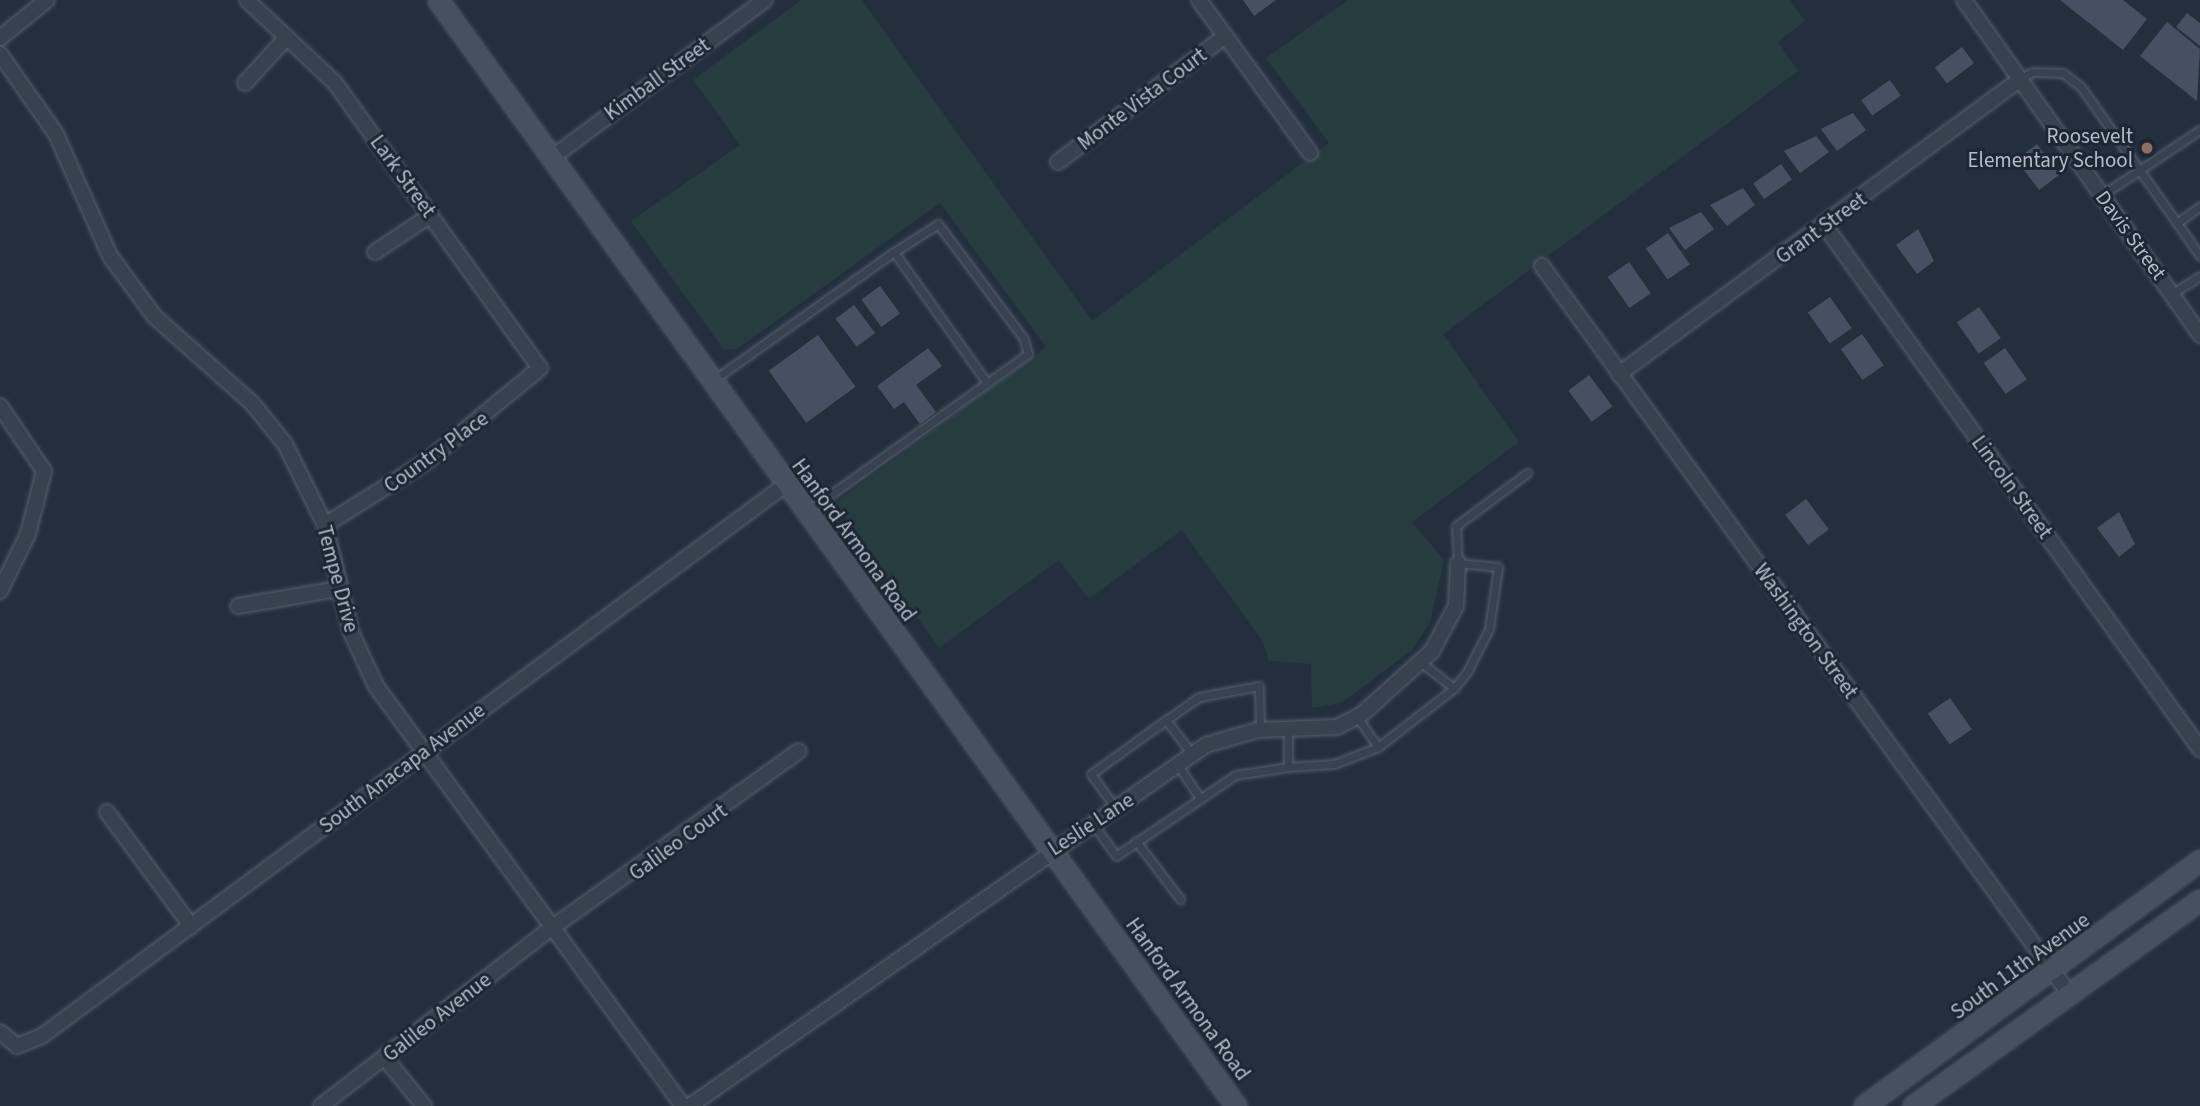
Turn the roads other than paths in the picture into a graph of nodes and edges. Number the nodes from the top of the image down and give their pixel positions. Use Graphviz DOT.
graph roads {
  1 [pos="47,0"];
  2 [pos="247,0"];
  3 [pos="438,0"];
  4 [pos="765,0"];
  5 [pos="1199,0"];
  6 [pos="1964,0"];
  7 [pos="1225,36"];
  8 [pos="287,37"];
  9 [pos="0,38"];
  10 [pos="0,54"];
  11 [pos="2020,79"];
  12 [pos="245,83"];
  13 [pos="2200,130"];
  14 [pos="1310,153"];
  15 [pos="550,159"];
  16 [pos="1058,162"];
  17 [pos="2138,169"];
  18 [pos="2102,195"];
  19 [pos="2200,206"];
  20 [pos="431,215"];
  21 [pos="2177,223"];
  22 [pos="1825,226"];
  23 [pos="375,252"];
  24 [pos="894,252"];
  25 [pos="2200,256"];
  26 [pos="1542,266"];
  27 [pos="2200,276"];
  28 [pos="2173,293"];
  29 [pos="2200,335"];
  30 [pos="540,368"];
  31 [pos="1619,374"];
  32 [pos="711,381"];
  33 [pos="987,383"];
  34 [pos="0,406"];
  35 [pos="1527,473"];
  36 [pos="785,485"];
  37 [pos="806,512"];
  38 [pos="325,526"];
  39 [pos="1458,563"];
  40 [pos="338,589"];
  41 [pos="0,591"];
  42 [pos="238,606"];
  43 [pos="1423,664"];
  44 [pos="1454,688"];
  45 [pos="1357,717"];
  46 [pos="1166,720"];
  47 [pos="1287,729"];
  48 [pos="1260,730"];
  49 [pos="1378,747"];
  50 [pos="2200,749"];
  51 [pos="799,751"];
  52 [pos="422,752"];
  53 [pos="1192,754"];
  54 [pos="1177,764"];
  55 [pos="1288,767"];
  56 [pos="1198,794"];
  57 [pos="1116,809"];
  58 [pos="107,812"];
  59 [pos="1093,824"];
  60 [pos="1136,841"];
  61 [pos="1051,848"];
  62 [pos="2200,860"];
  63 [pos="1180,899"];
  64 [pos="2200,900"];
  65 [pos="191,926"];
  66 [pos="553,927"];
  67 [pos="2053,971"];
  68 [pos="2070,995"];
  69 [pos="0,1032"];
  70 [pos="385,1058"];
  71 [pos="321,1106"];
  72 [pos="424,1106"];
  73 [pos="683,1106"];
  74 [pos="690,1106"];
  75 [pos="1236,1106"];
  76 [pos="1864,1106"];
  77 [pos="1913,1106"];
  1 -- 9 [label="street"];
  2 -- 8 [label="street, Lark Street"];
  3 -- 15 [label="main road, Hanford Armona Road"];
  4 -- 15 [label="street, Kimball Street"];
  5 -- 7 [label="street"];
  6 -- 11 [label="street, Davis Street"];
  7 -- 14 [label="street"];
  7 -- 16 [label="street, Monte Vista Court"];
  8 -- 12 [label="street"];
  8 -- 20 [label="street, Lark Street"];
  10 -- 38 [label="street, Tempe Drive"];
  11 -- 17 [label="lane"];
  11 -- 18 [label="street, Davis Street"];
  11 -- 22 [label="street, Grant Street"];
  13 -- 17 [label="lane"];
  15 -- 32 [label="main road, Hanford Armona Road"];
  17 -- 18 [label="lane"];
  17 -- 21 [label="lane"];
  18 -- 28 [label="street, Davis Street"];
  19 -- 21 [label="lane"];
  20 -- 23 [label="street"];
  20 -- 30 [label="street, Lark Street"];
  21 -- 25 [label="lane"];
  22 -- 31 [label="street, Grant Street"];
  22 -- 50 [label="street, Lincoln Street"];
  24 -- 32 [label="lane"];
  24 -- 33 [label="lane"];
  24 -- 33 [label="lane"];
  26 -- 31 [label="street, Washington Street"];
  27 -- 28 [label="lane"];
  28 -- 29 [label="street, Davis Street"];
  30 -- 38 [label="street, Country Place"];
  31 -- 67 [label="street, Washington Street"];
  32 -- 36 [label="main road, Hanford Armona Road"];
  33 -- 37 [label="lane"];
  34 -- 41 [label="street"];
  35 -- 39 [label="lane"];
  36 -- 37 [label="main road, Hanford Armona Road"];
  36 -- 52 [label="street, South Anacapa Avenue"];
  37 -- 61 [label="main road, Hanford Armona Road"];
  38 -- 40 [label="street, Tempe Drive"];
  39 -- 43 [label="street, Leslie Lane"];
  39 -- 44 [label="lane"];
  40 -- 42 [label="street"];
  40 -- 52 [label="street, Tempe Drive"];
  43 -- 44 [label="lane"];
  43 -- 45 [label="street, Leslie Lane"];
  44 -- 49 [label="lane"];
  45 -- 47 [label="street, Leslie Lane"];
  45 -- 49 [label="lane"];
  46 -- 48 [label="lane"];
  46 -- 53 [label="lane"];
  46 -- 57 [label="lane"];
  47 -- 48 [label="street, Leslie Lane"];
  47 -- 55 [label="lane"];
  48 -- 53 [label="street, Leslie Lane"];
  49 -- 55 [label="lane"];
  51 -- 66 [label="street, Galileo Court"];
  52 -- 65 [label="street, South Anacapa Avenue"];
  52 -- 66 [label="street, Tempe Drive"];
  53 -- 54 [label="street, Leslie Lane"];
  54 -- 56 [label="lane"];
  54 -- 57 [label="street, Leslie Lane"];
  55 -- 56 [label="lane"];
  56 -- 60 [label="lane"];
  57 -- 59 [label="street, Leslie Lane"];
  58 -- 65 [label="street"];
  59 -- 60 [label="lane"];
  59 -- 61 [label="street, Leslie Lane"];
  60 -- 63 [label="lane"];
  61 -- 74 [label="street, Leslie Lane"];
  61 -- 75 [label="main road, Hanford Armona Road"];
  62 -- 67 [label="main road, South 11th Avenue"];
  64 -- 68 [label="main road"];
  65 -- 69 [label="street, South Anacapa Avenue"];
  66 -- 70 [label="street, Galileo Avenue"];
  66 -- 73 [label="street, Tempe Drive"];
  67 -- 68 [label="street, Washington Street"];
  67 -- 76 [label="main road, South 11th Avenue"];
  68 -- 77 [label="main road"];
  70 -- 71 [label="street, Galileo Avenue"];
  70 -- 72 [label="street"];
}
